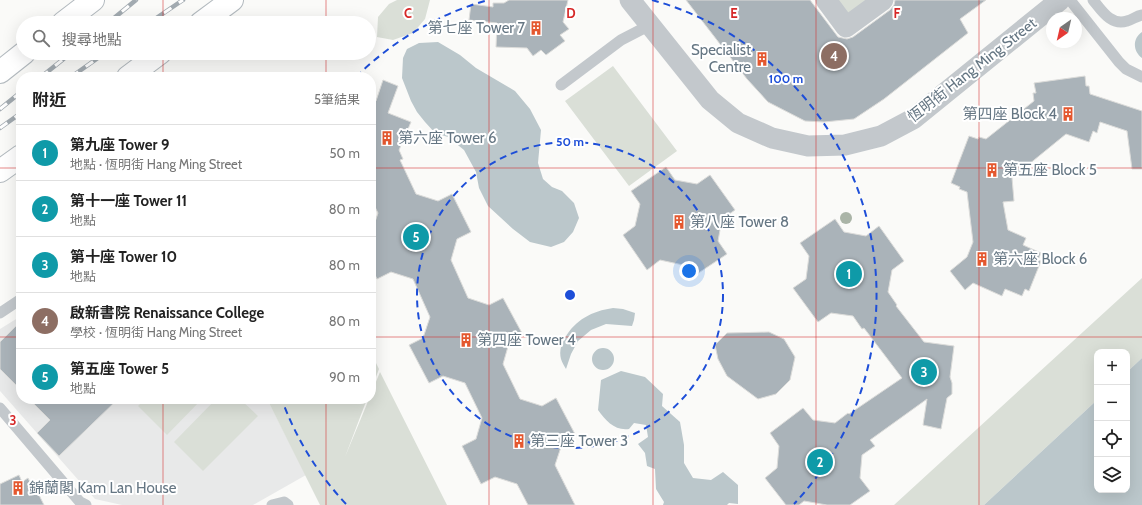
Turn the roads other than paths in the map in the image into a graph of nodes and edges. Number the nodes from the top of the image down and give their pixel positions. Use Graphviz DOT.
graph roads {
  1 [pos="93,0"];
  2 [pos="232,0"];
  3 [pos="630,0"];
  4 [pos="826,0"];
  5 [pos="883,0"];
  6 [pos="1061,0"];
  7 [pos="1093,0"];
  8 [pos="1142,15"];
  9 [pos="72,16"];
  10 [pos="210,16"];
  11 [pos="650,25"];
  12 [pos="16,59"];
  13 [pos="151,60"];
  14 [pos="0,72"];
  15 [pos="135,72"];
  16 [pos="1142,77"];
  17 [pos="561,85"];
  18 [pos="16,160"];
  19 [pos="0,172"];
  20 [pos="16,302"];
  21 [pos="0,313"];
  22 [pos="0,408"];
  23 [pos="86,505"];
  24 [pos="272,505"];
  25 [pos="288,505"];
  1 -- 9 [label="main road"];
  2 -- 10 [label="main road"];
  3 -- 11 [label="street, 恆明街 Hang Ming Street"];
  4 -- 5 [label="street"];
  6 -- 11 [label="street, 恆明街 Hang Ming Street"];
  6 -- 16 [label="lane"];
  7 -- 8 [label="lane"];
  11 -- 17 [label="lane"];
  12 -- 14 [label="main road"];
  13 -- 15 [label="main road"];
  18 -- 19 [label="main road"];
  20 -- 21 [label="lane"];
  22 -- 23 [label="lane"];
  24 -- 25 [label="lane"];
}
